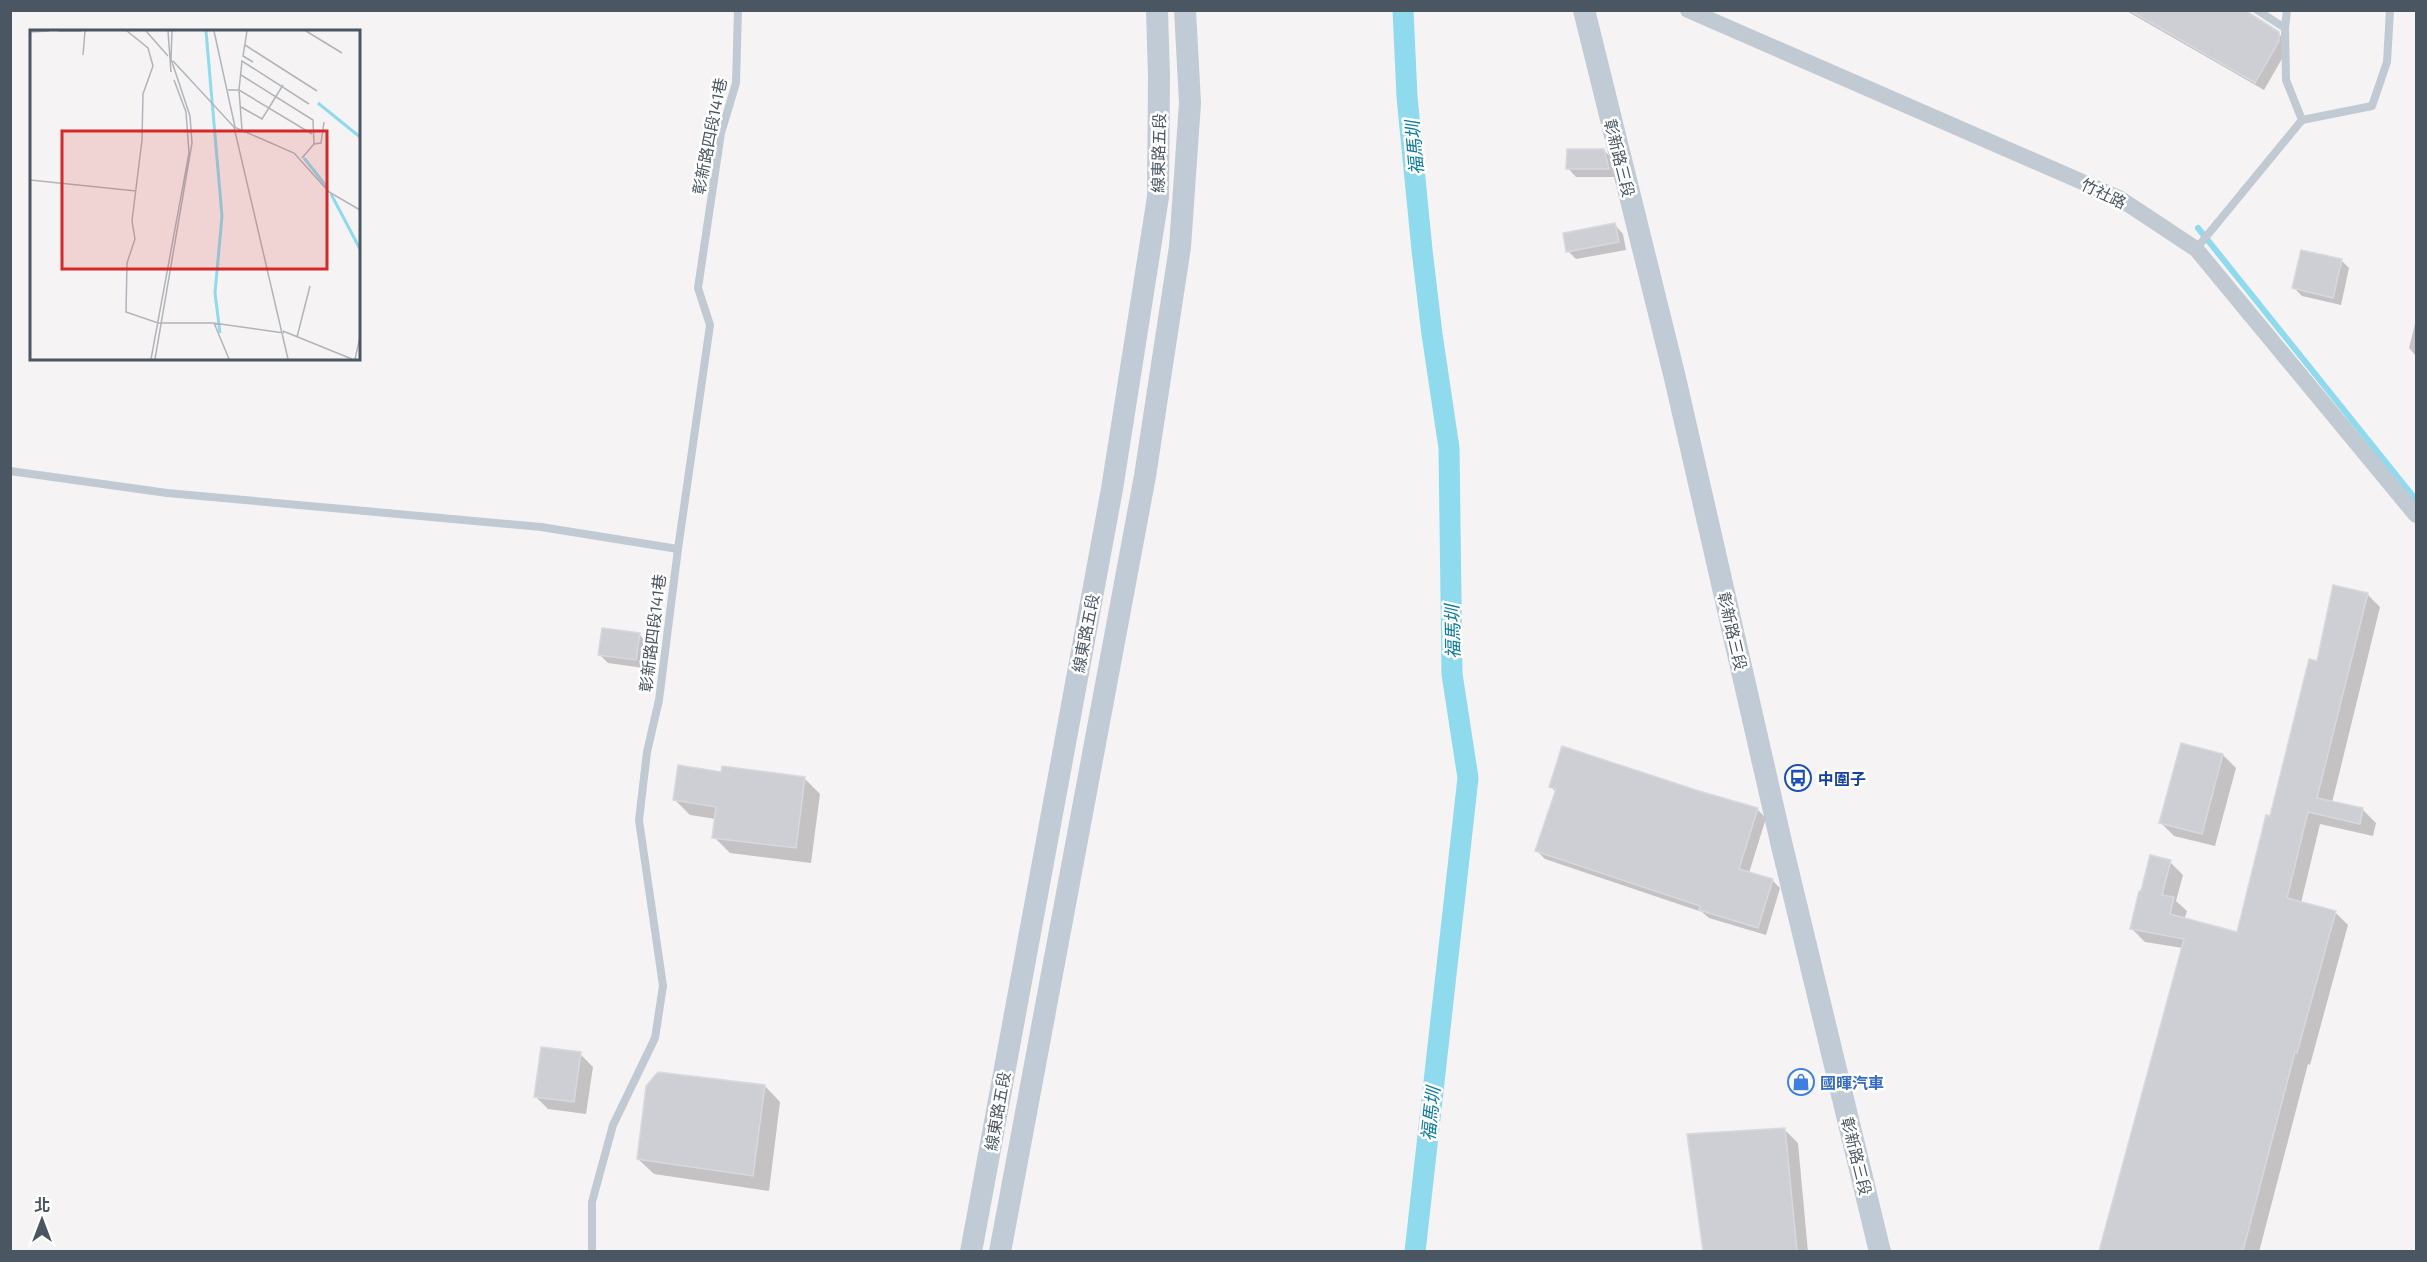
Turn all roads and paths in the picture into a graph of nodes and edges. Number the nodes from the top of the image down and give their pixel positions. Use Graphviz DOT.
graph roads {
  1 [pos="738,10"];
  2 [pos="1157,10"];
  3 [pos="1185,10"];
  4 [pos="1584,10"];
  5 [pos="1688,10"];
  6 [pos="2257,10"];
  7 [pos="2287,10"];
  8 [pos="2390,10"];
  9 [pos="2284,28"];
  10 [pos="2302,120"];
  11 [pos="2196,249"];
  12 [pos="10,471"];
  13 [pos="2416,515"];
  14 [pos="678,549"];
  15 [pos="592,1251"];
  16 [pos="971,1251"];
  17 [pos="1000,1251"];
  18 [pos="1880,1251"];
  1 -- 14 [label="lane, 彰新路四段141巷"];
  2 -- 16 [label="main road, 線東路五段"];
  3 -- 17 [label="main road, 線東路五段"];
  4 -- 18 [label="main road, 彰新路三段"];
  5 -- 11 [label="street, 竹社路"];
  6 -- 9 [label="lane"];
  7 -- 9 [label="lane"];
  8 -- 10 [label="lane"];
  9 -- 10 [label="lane"];
  10 -- 11 [label="lane"];
  11 -- 13 [label="street, 竹社路"];
  12 -- 14 [label="lane"];
  14 -- 15 [label="lane, 彰新路四段141巷"];
}
